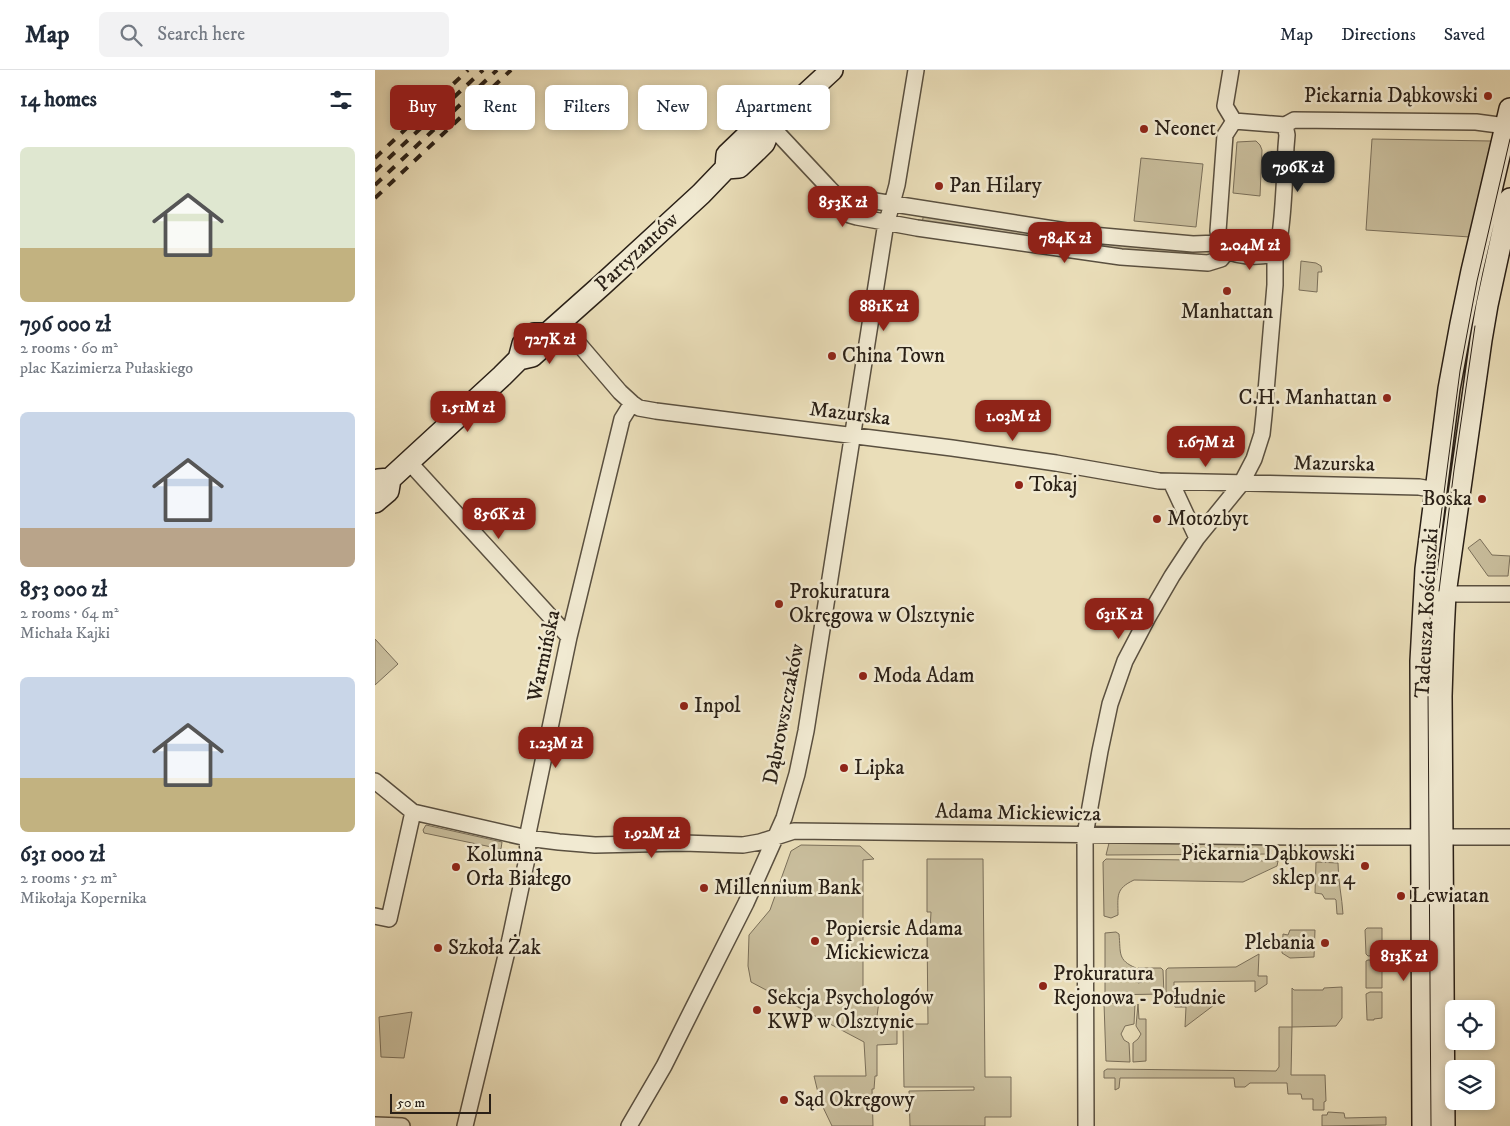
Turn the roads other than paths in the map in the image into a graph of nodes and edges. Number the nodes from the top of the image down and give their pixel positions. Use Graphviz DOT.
graph roads {
  1 [pos="832,70"];
  2 [pos="916,70"];
  3 [pos="1231,70"];
  4 [pos="816,85"];
  5 [pos="1509,120"];
  6 [pos="1233,121"];
  7 [pos="1285,125"];
  8 [pos="769,130"];
  9 [pos="775,130"];
  10 [pos="834,192"];
  11 [pos="1510,199"];
  12 [pos="892,204"];
  13 [pos="887,222"];
  14 [pos="1223,247"];
  15 [pos="1275,254"];
  16 [pos="553,328"];
  17 [pos="632,403"];
  18 [pos="853,436"];
  19 [pos="409,462"];
  20 [pos="382,481"];
  21 [pos="1171,482"];
  22 [pos="1241,484"];
  23 [pos="1436,490"];
  24 [pos="375,502"];
  25 [pos="1197,538"];
  26 [pos="1435,594"];
  27 [pos="1510,594"];
  28 [pos="569,637"];
  29 [pos="375,781"];
  30 [pos="413,812"];
  31 [pos="1085,835"];
  32 [pos="1432,837"];
  33 [pos="1510,837"];
  34 [pos="527,838"];
  35 [pos="775,838"];
  36 [pos="382,917"];
  37 [pos="375,1125"];
  38 [pos="402,1126"];
  39 [pos="465,1126"];
  40 [pos="629,1126"];
  41 [pos="1086,1126"];
  42 [pos="1423,1126"];
  43 [pos="1444,1126"];
  1 -- 4 [label="street, Partyzantów"];
  2 -- 12 [label="street, Dąbrowszczaków"];
  3 -- 6 [label="street"];
  5 -- 7 [label="street"];
  5 -- 23 [label="street, Tadeusza Kościuszki"];
  6 -- 7 [label="street"];
  6 -- 14 [label="street"];
  7 -- 15 [label="street"];
  8 -- 16 [label="street, Partyzantów"];
  9 -- 10 [label="street"];
  10 -- 12 [label="street"];
  10 -- 13 [label="street"];
  11 -- 26 [label="street, Tadeusza Kościuszki"];
  12 -- 13 [label="street, Dąbrowszczaków"];
  12 -- 14 [label="street"];
  13 -- 14 [label="street"];
  13 -- 18 [label="street, Dąbrowszczaków"];
  14 -- 15 [label="street"];
  15 -- 22 [label="street"];
  16 -- 17 [label="street, Mazurska"];
  16 -- 19 [label="street, Partyzantów"];
  17 -- 18 [label="street, Mazurska"];
  17 -- 28 [label="street, Warmińska"];
  18 -- 21 [label="street, Mazurska"];
  18 -- 35 [label="street, Dąbrowszczaków"];
  19 -- 20 [label="street, Partyzantów"];
  19 -- 28 [label="street"];
  20 -- 24 [label="street, Partyzantów"];
  21 -- 22 [label="street, Mazurska"];
  21 -- 25 [label="street"];
  22 -- 23 [label="street, Mazurska"];
  22 -- 25 [label="street"];
  23 -- 26 [label="street, Tadeusza Kościuszki"];
  25 -- 31 [label="street"];
  26 -- 27 [label="street"];
  26 -- 32 [label="street, Tadeusza Kościuszki"];
  28 -- 34 [label="street, Warmińska"];
  29 -- 30 [label="street"];
  30 -- 34 [label="street, Adama Mickiewicza"];
  30 -- 36 [label="street"];
  31 -- 32 [label="street, Adama Mickiewicza"];
  31 -- 35 [label="street, Adama Mickiewicza"];
  31 -- 41 [label="street"];
  32 -- 33 [label="street, Adama Mickiewicza"];
  32 -- 42 [label="street, Tadeusza Kościuszki"];
  32 -- 43 [label="street, Tadeusza Kościuszki"];
  34 -- 35 [label="street, Adama Mickiewicza"];
  34 -- 39 [label="street, Warmińska"];
  35 -- 40 [label="street, Dąbrowszczaków"];
  37 -- 38 [label="street"];
}
